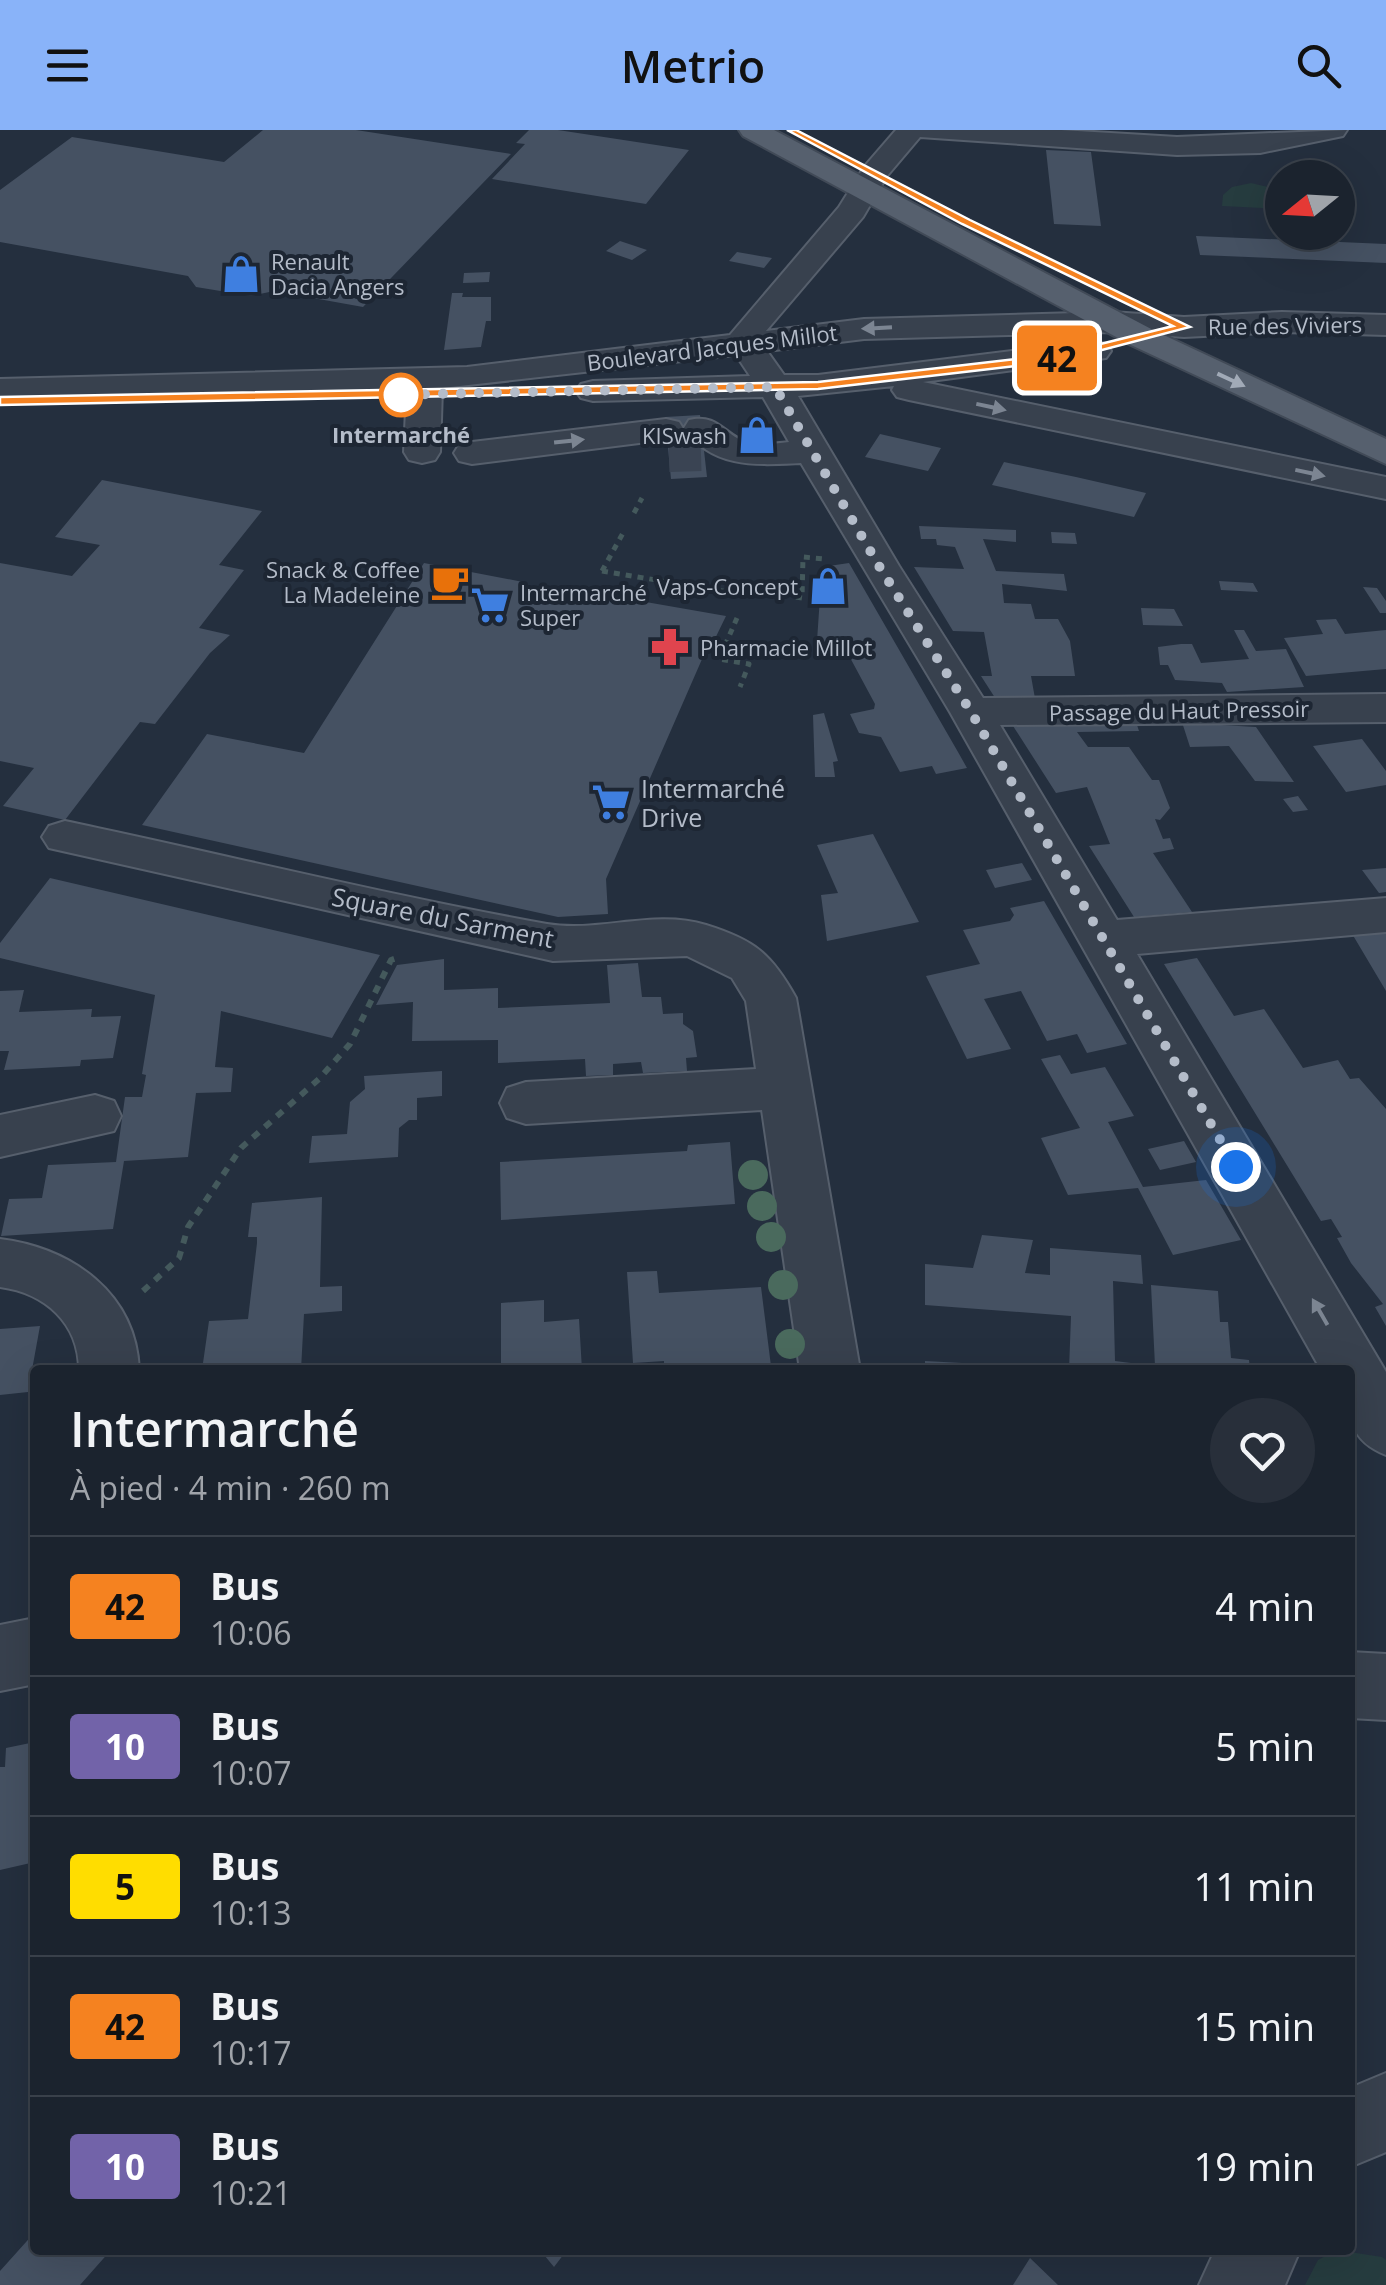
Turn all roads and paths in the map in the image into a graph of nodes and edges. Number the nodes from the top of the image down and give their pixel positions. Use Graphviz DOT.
graph roads {
  1 [pos="753,130"];
  2 [pos="792,130"];
  3 [pos="911,130"];
  4 [pos="928,130"];
  5 [pos="1333,130"];
  6 [pos="869,181"];
  7 [pos="1112,322"];
  8 [pos="1386,325"];
  9 [pos="1184,327"];
  10 [pos="1143,338"];
  11 [pos="743,341"];
  12 [pos="862,381"];
  13 [pos="425,386"];
  14 [pos="775,387"];
  15 [pos="0,389"];
  16 [pos="0,401"];
  17 [pos="1386,419"];
  18 [pos="685,442"];
  19 [pos="422,452"];
  20 [pos="814,452"];
  21 [pos="472,453"];
  22 [pos="1386,453"];
  23 [pos="548,470"];
  24 [pos="1386,488"];
  25 [pos="642,498"];
  26 [pos="634,513"];
  27 [pos="624,533"];
  28 [pos="858,564"];
  29 [pos="752,596"];
  30 [pos="796,598"];
  31 [pos="737,618"];
  32 [pos="740,687"];
  33 [pos="1386,708"];
  34 [pos="971,712"];
  35 [pos="65,836"];
  36 [pos="1386,915"];
  37 [pos="1104,939"];
  38 [pos="408,955"];
  39 [pos="783,1088"];
  40 [pos="526,1103"];
  41 [pos="96,1116"];
  42 [pos="0,1136"];
  43 [pos="0,1264"];
  44 [pos="131,1302"];
  45 [pos="109,1365"];
  46 [pos="829,1365"];
  47 [pos="1350,1365"];
  48 [pos="1355,1373"];
  49 [pos="1386,1427"];
  50 [pos="30,1652"];
  51 [pos="0,1658"];
  52 [pos="1355,1685"];
  53 [pos="1386,1687"];
  54 [pos="1386,2112"];
  55 [pos="1355,2126"];
  56 [pos="1257,2255"];
  57 [pos="1240,2285"];
  1 -- 6 [label="main road"];
  2 -- 6 [label="main road"];
  3 -- 6 [label="street"];
  4 -- 5 [label="street"];
  6 -- 7 [label="main road"];
  6 -- 9 [label="main road"];
  6 -- 11 [label="street"];
  7 -- 9 [label="street, Boulevard Jacques Millot"];
  7 -- 10 [label="main road"];
  7 -- 11 [label="street, Boulevard Jacques Millot, one-way"];
  8 -- 9 [label="street, Rue des Viviers"];
  9 -- 10 [label="street, Boulevard Jacques Millot"];
  9 -- 17 [label="main road, Boulevard Jacques Millot"];
  10 -- 12 [label="street, Boulevard Jacques Millot"];
  10 -- 22 [label="main road, one-way"];
  11 -- 13 [label="street, Boulevard Jacques Millot"];
  11 -- 14 [label="street"];
  12 -- 14 [label="street, Boulevard Jacques Millot"];
  12 -- 24 [label="street, Boulevard Jacques Millot, one-way"];
  13 -- 14 [label="street, Boulevard Jacques Millot"];
  13 -- 15 [label="street, Boulevard Jacques Millot"];
  13 -- 16 [label="street, Boulevard Jacques Millot"];
  13 -- 19 [label="street"];
  14 -- 20 [label="street"];
  18 -- 20 [label="street"];
  21 -- 18 [label="street, one-way"];
  18 -- 23 [label="street"];
  20 -- 28 [label="street"];
  25 -- 26 [label="path"];
  27 -- 29 [label="path"];
  28 -- 30 [label="path"];
  28 -- 34 [label="street"];
  31 -- 32 [label="path"];
  33 -- 34 [label="street, Passage du Haut Pressoir"];
  34 -- 37 [label="street"];
  35 -- 39 [label="street, Square du Sarment"];
  36 -- 37 [label="street"];
  47 -- 37 [label="street, one-way"];
  38 -- 44 [label="path"];
  39 -- 40 [label="street"];
  39 -- 46 [label="street, Square du Sarment"];
  41 -- 42 [label="street"];
  43 -- 45 [label="street"];
  49 -- 48 [label="street, one-way"];
  50 -- 51 [label="street"];
  52 -- 53 [label="street"];
  54 -- 55 [label="street"];
  56 -- 57 [label="street"];
}
